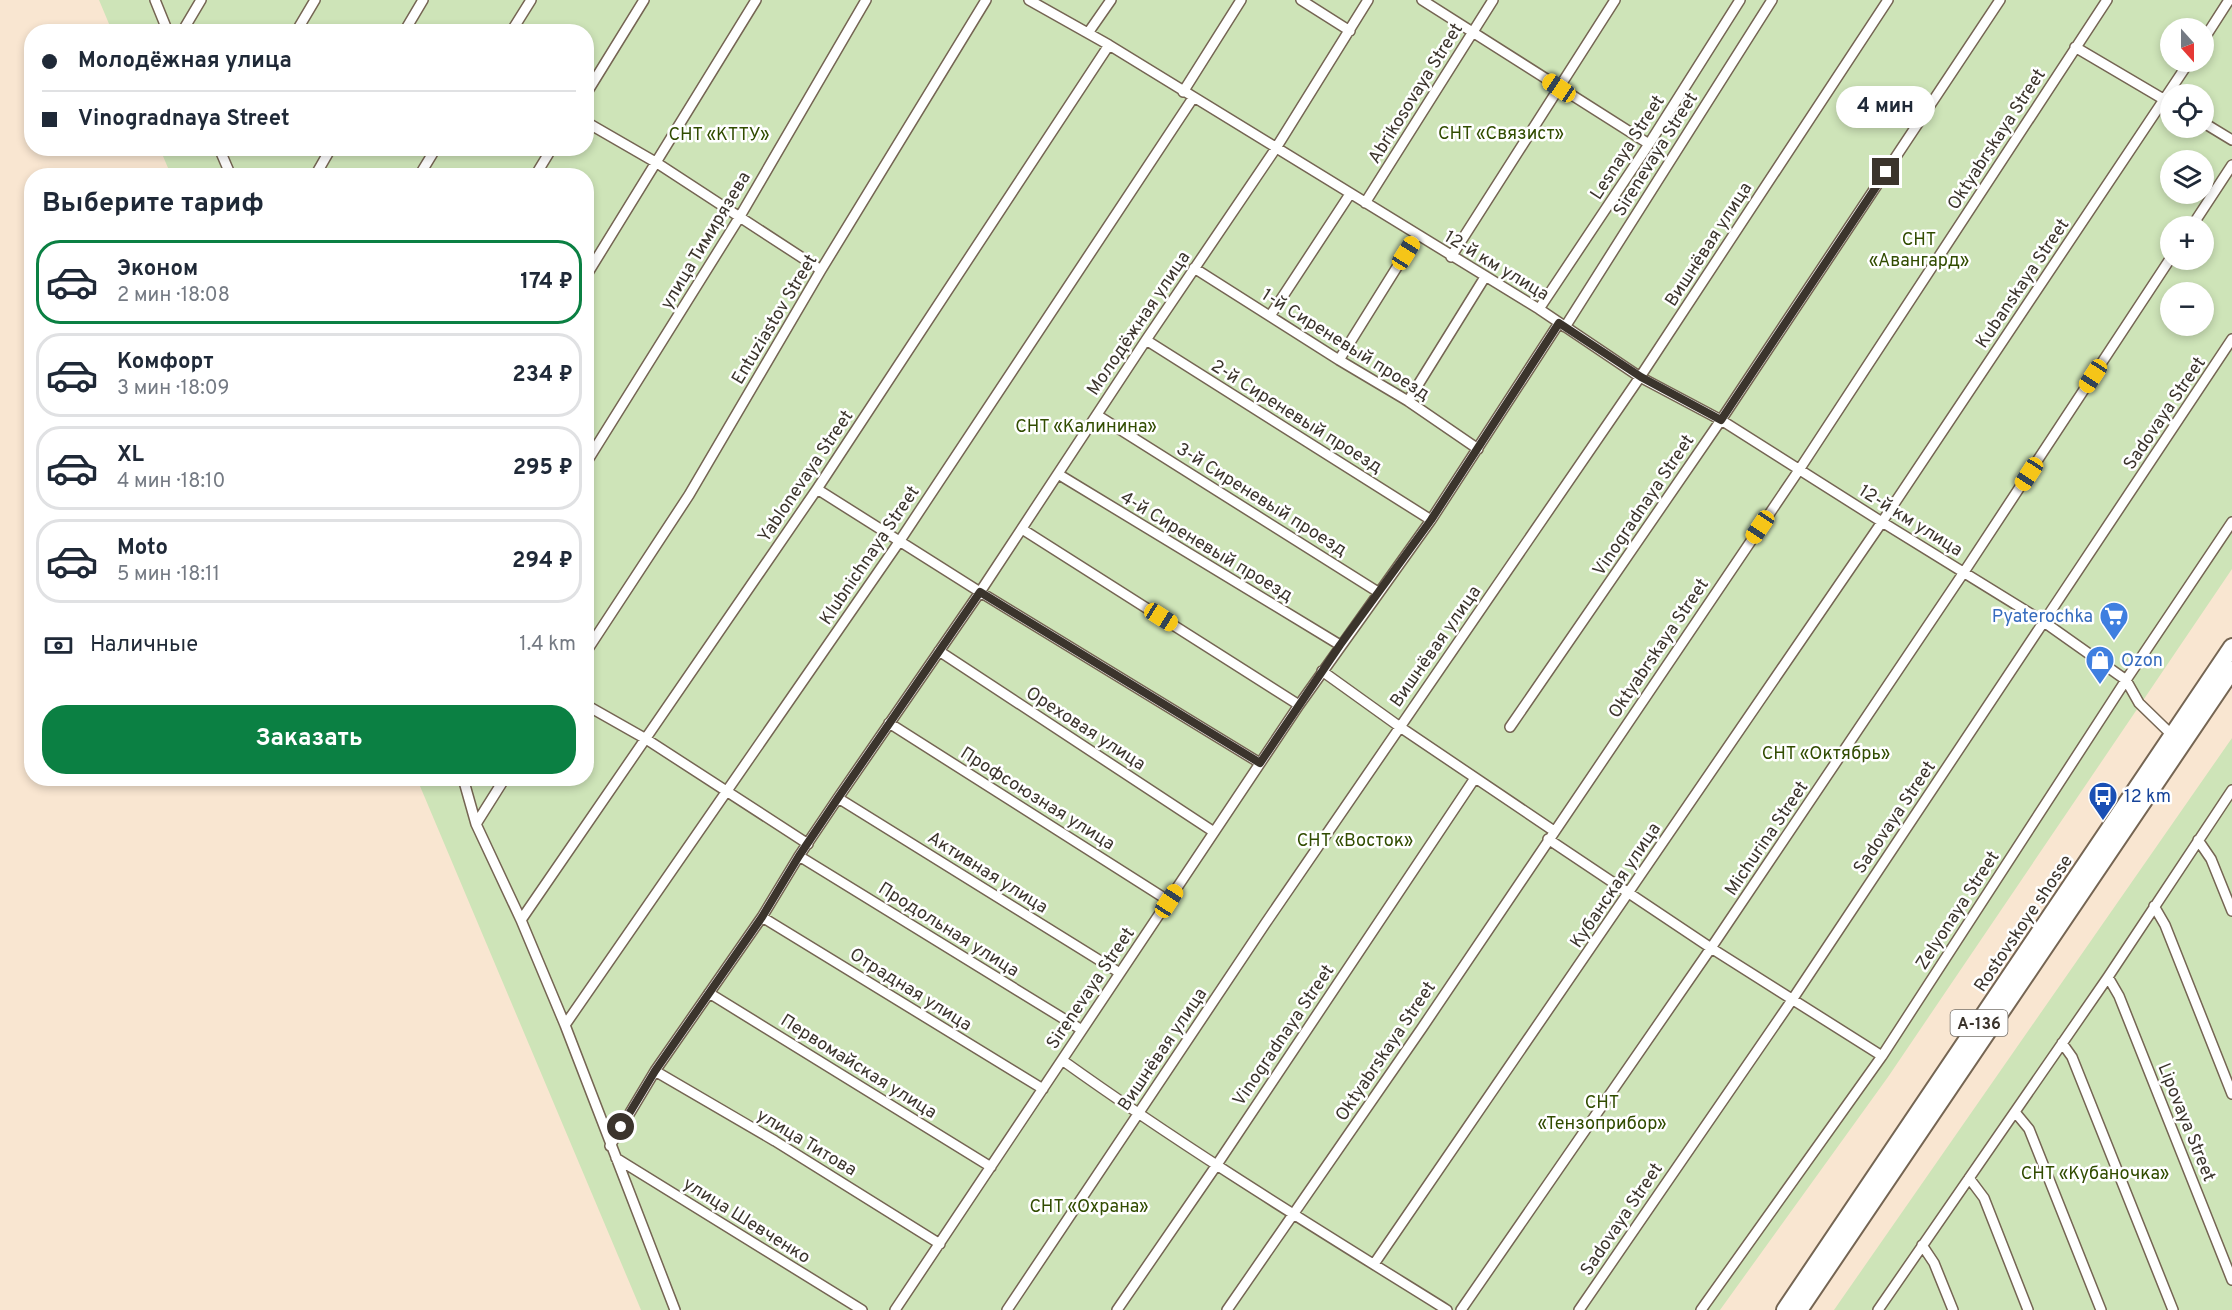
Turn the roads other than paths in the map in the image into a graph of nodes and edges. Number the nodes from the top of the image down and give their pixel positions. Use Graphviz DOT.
graph roads {
  1 [pos="155,0"];
  2 [pos="201,0"];
  3 [pos="315,0"];
  4 [pos="423,0"];
  5 [pos="531,0"];
  6 [pos="644,0"];
  7 [pos="756,0"];
  8 [pos="866,0"];
  9 [pos="986,0"];
  10 [pos="1029,0"];
  11 [pos="1111,0"];
  12 [pos="1241,0"];
  13 [pos="1301,0"];
  14 [pos="1368,0"];
  15 [pos="1422,0"];
  16 [pos="1493,0"];
  17 [pos="1614,0"];
  18 [pos="1740,0"];
  19 [pos="1772,0"];
  20 [pos="1888,0"];
  21 [pos="2000,0"];
  22 [pos="2107,0"];
  23 [pos="2229,0"];
  24 [pos="2214,23"];
  25 [pos="165,24"];
  26 [pos="187,24"];
  27 [pos="301,24"];
  28 [pos="409,24"];
  29 [pos="516,24"];
  30 [pos="1350,31"];
  31 [pos="1474,31"];
  32 [pos="1088,33"];
  33 [pos="1109,45"];
  34 [pos="2075,47"];
  35 [pos="594,81"];
  36 [pos="1559,88"];
  37 [pos="1183,92"];
  38 [pos="2160,97"];
  39 [pos="1193,98"];
  40 [pos="2160,111"];
  41 [pos="594,127"];
  42 [pos="2214,129"];
  43 [pos="2232,140"];
  44 [pos="1649,144"];
  45 [pos="1276,148"];
  46 [pos="657,163"];
  47 [pos="2232,165"];
  48 [pos="1350,194"];
  49 [pos="1365,203"];
  50 [pos="2199,216"];
  51 [pos="739,218"];
  52 [pos="1417,235"];
  53 [pos="1451,257"];
  54 [pos="594,263"];
  55 [pos="1194,268"];
  56 [pos="821,270"];
  57 [pos="2163,270"];
  58 [pos="1485,277"];
  59 [pos="1539,309"];
  60 [pos="1270,316"];
  61 [pos="1562,325"];
  62 [pos="2232,339"];
  63 [pos="1146,340"];
  64 [pos="1339,360"];
  65 [pos="1641,377"];
  66 [pos="1408,401"];
  67 [pos="1097,415"];
  68 [pos="1721,420"];
  69 [pos="1478,449"];
  70 [pos="594,450"];
  71 [pos="1799,470"];
  72 [pos="1058,474"];
  73 [pos="817,489"];
  74 [pos="1431,520"];
  75 [pos="1882,522"];
  76 [pos="2232,522"];
  77 [pos="1022,529"];
  78 [pos="899,542"];
  79 [pos="1964,572"];
  80 [pos="980,592"];
  81 [pos="1378,592"];
  82 [pos="2044,622"];
  83 [pos="594,640"];
  84 [pos="1340,645"];
  85 [pos="2232,647"];
  86 [pos="939,651"];
  87 [pos="2232,670"];
  88 [pos="1322,671"];
  89 [pos="2127,680"];
  90 [pos="1299,705"];
  91 [pos="594,710"];
  92 [pos="889,723"];
  93 [pos="1400,727"];
  94 [pos="1510,728"];
  95 [pos="646,739"];
  96 [pos="2178,739"];
  97 [pos="1260,763"];
  98 [pos="1475,778"];
  99 [pos="465,786"];
  100 [pos="500,786"];
  101 [pos="2232,790"];
  102 [pos="727,792"];
  103 [pos="838,798"];
  104 [pos="476,824"];
  105 [pos="1214,832"];
  106 [pos="1551,835"];
  107 [pos="2198,840"];
  108 [pos="808,843"];
  109 [pos="799,856"];
  110 [pos="1630,892"];
  111 [pos="1169,901"];
  112 [pos="2154,906"];
  113 [pos="2232,911"];
  114 [pos="762,917"];
  115 [pos="521,920"];
  116 [pos="1711,948"];
  117 [pos="1120,973"];
  118 [pos="2108,978"];
  119 [pos="709,993"];
  120 [pos="1792,1000"];
  121 [pos="565,1025"];
  122 [pos="1082,1030"];
  123 [pos="2062,1043"];
  124 [pos="1882,1056"];
  125 [pos="1062,1060"];
  126 [pos="655,1071"];
  127 [pos="1043,1089"];
  128 [pos="2232,1095"];
  129 [pos="2014,1112"];
  130 [pos="1138,1115"];
  131 [pos="610,1146"];
  132 [pos="616,1158"];
  133 [pos="1216,1166"];
  134 [pos="991,1167"];
  135 [pos="1969,1178"];
  136 [pos="1293,1214"];
  137 [pos="940,1244"];
  138 [pos="1922,1245"];
  139 [pos="1374,1264"];
  140 [pos="2232,1280"];
  141 [pos="674,1307"];
  142 [pos="682,1310"];
  143 [pos="862,1310"];
  144 [pos="895,1310"];
  145 [pos="1007,1310"];
  146 [pos="1117,1310"];
  147 [pos="1227,1310"];
  148 [pos="1446,1310"];
  149 [pos="1461,1310"];
  150 [pos="1579,1310"];
  151 [pos="1701,1310"];
  152 [pos="1785,1310"];
  153 [pos="1799,1310"];
  154 [pos="1878,1310"];
  155 [pos="1953,1310"];
  156 [pos="2028,1310"];
  157 [pos="2101,1310"];
  158 [pos="2173,1310"];
  1 -- 25 [label="street"];
  2 -- 26 [label="street"];
  3 -- 27 [label="street"];
  4 -- 28 [label="street"];
  5 -- 29 [label="street"];
  6 -- 35 [label="street"];
  7 -- 46 [label="street"];
  8 -- 51 [label="street, улица Тимирязева"];
  9 -- 56 [label="street, Entuziastov Street"];
  10 -- 32 [label="street, 12-й км улица"];
  11 -- 32 [label="street"];
  12 -- 37 [label="street"];
  13 -- 30 [label="street"];
  14 -- 30 [label="street, Молодёжная улица"];
  15 -- 31 [label="street"];
  16 -- 31 [label="street, Abrikosovaya Street"];
  17 -- 36 [label="street"];
  18 -- 44 [label="street, Lesnaya Street"];
  19 -- 61 [label="street, Sirenevaya Street"];
  20 -- 65 [label="street, Вишнёвая улица"];
  21 -- 68 [label="street, Vinogradnaya Street"];
  22 -- 34 [label="street, Oktyabrskaya Street"];
  23 -- 24 [label="street"];
  30 -- 45 [label="street, Молодёжная улица"];
  31 -- 36 [label="street"];
  31 -- 49 [label="street, Abrikosovaya Street"];
  32 -- 33 [label="street, 12-й км улица"];
  33 -- 37 [label="street, 12-й км улица"];
  33 -- 73 [label="street, Yablonevaya Street"];
  34 -- 38 [label="street"];
  34 -- 71 [label="street, Oktyabrskaya Street"];
  36 -- 44 [label="street"];
  36 -- 53 [label="street"];
  37 -- 39 [label="street, 12-й км улица"];
  39 -- 45 [label="street, 12-й км улица"];
  39 -- 78 [label="street, Klubnichnaya Street"];
  40 -- 75 [label="street, Kubanskaya Street"];
  41 -- 46 [label="street"];
  42 -- 43 [label="street"];
  44 -- 59 [label="street, Lesnaya Street"];
  45 -- 48 [label="street, 12-й км улица"];
  45 -- 55 [label="street, Молодёжная улица"];
  46 -- 51 [label="street"];
  46 -- 54 [label="street"];
  47 -- 50 [label="street"];
  48 -- 49 [label="street, 12-й км улица"];
  48 -- 60 [label="street"];
  49 -- 52 [label="street, 12-й км улица"];
  51 -- 56 [label="street"];
  51 -- 70 [label="street, улица Тимирязева"];
  52 -- 53 [label="street, 12-й км улица"];
  52 -- 64 [label="street"];
  53 -- 58 [label="street, 12-й км улица"];
  55 -- 60 [label="street, 1-й Сиреневый проезд"];
  55 -- 63 [label="street, Молодёжная улица"];
  56 -- 83 [label="street, Entuziastov Street"];
  57 -- 79 [label="street, Michurina Street"];
  58 -- 59 [label="street, 12-й км улица"];
  58 -- 66 [label="street"];
  59 -- 61 [label="street, 12-й км улица"];
  60 -- 64 [label="street, 1-й Сиреневый проезд"];
  61 -- 65 [label="street, 12-й км улица"];
  61 -- 69 [label="street, Sirenevaya Street"];
  62 -- 82 [label="street, Sadovaya Street"];
  63 -- 67 [label="street, Молодёжная улица"];
  63 -- 74 [label="street, 2-й Сиреневый проезд"];
  64 -- 66 [label="street, 1-й Сиреневый проезд"];
  65 -- 68 [label="street, 12-й км улица"];
  65 -- 93 [label="street, Вишнёвая улица"];
  66 -- 69 [label="street, 1-й Сиреневый проезд"];
  67 -- 72 [label="street, Молодёжная улица"];
  67 -- 81 [label="street, 3-й Сиреневый проезд"];
  68 -- 71 [label="street, 12-й км улица"];
  68 -- 94 [label="street, Vinogradnaya Street"];
  69 -- 74 [label="street, Sirenevaya Street"];
  71 -- 75 [label="street, 12-й км улица"];
  71 -- 106 [label="street, Oktyabrskaya Street"];
  72 -- 77 [label="street, Молодёжная улица"];
  72 -- 84 [label="street, 4-й Сиреневый проезд"];
  73 -- 78 [label="street"];
  73 -- 95 [label="street, Yablonevaya Street"];
  74 -- 81 [label="street, Sirenevaya Street"];
  75 -- 79 [label="street, 12-й км улица"];
  75 -- 110 [label="street, Кубанская улица"];
  76 -- 89 [label="street, Zelyonaya Street"];
  77 -- 80 [label="street, Молодёжная улица"];
  77 -- 90 [label="street"];
  78 -- 80 [label="street"];
  78 -- 102 [label="street, Klubnichnaya Street"];
  79 -- 82 [label="street, 12-й км улица"];
  79 -- 116 [label="street, Michurina Street"];
  80 -- 86 [label="street, Молодёжная улица"];
  80 -- 97 [label="street"];
  81 -- 84 [label="street, Sirenevaya Street"];
  82 -- 89 [label="street, 12-й км улица"];
  82 -- 120 [label="street, Sadovaya Street"];
  84 -- 88 [label="street, Sirenevaya Street"];
  85 -- 96 [label="highway, Rostovskoye shosse / А-136"];
  86 -- 92 [label="street, Молодёжная улица"];
  86 -- 105 [label="street, Ореховая улица"];
  87 -- 96 [label="highway, Rostovskoye shosse / А-136"];
  88 -- 90 [label="street, Sirenevaya Street"];
  88 -- 93 [label="street"];
  89 -- 96 [label="street"];
  89 -- 124 [label="street, Zelyonaya Street"];
  90 -- 97 [label="street, Sirenevaya Street"];
  91 -- 95 [label="street"];
  92 -- 103 [label="street, Молодёжная улица"];
  92 -- 111 [label="street, Профсоюзная улица"];
  93 -- 98 [label="street"];
  93 -- 130 [label="street, Вишнёвая улица"];
  95 -- 102 [label="street"];
  95 -- 115 [label="street, Yablonevaya Street"];
  96 -- 152 [label="highway, Rostovskoye shosse / А-136"];
  96 -- 153 [label="highway, Rostovskoye shosse / А-136"];
  97 -- 105 [label="street, Sirenevaya Street"];
  98 -- 106 [label="street"];
  98 -- 133 [label="street, Vinogradnaya Street"];
  99 -- 104 [label="street"];
  100 -- 104 [label="street"];
  101 -- 107 [label="street"];
  102 -- 108 [label="street"];
  102 -- 121 [label="street, Klubnichnaya Street"];
  103 -- 108 [label="street, Молодёжная улица"];
  103 -- 117 [label="street, Активная улица"];
  104 -- 115 [label="street"];
  105 -- 111 [label="street, Sirenevaya Street"];
  106 -- 110 [label="street"];
  106 -- 136 [label="street, Oktyabrskaya Street"];
  107 -- 112 [label="street"];
  107 -- 113 [label="street"];
  108 -- 109 [label="street, Молодёжная улица"];
  109 -- 114 [label="street, Молодёжная улица"];
  109 -- 122 [label="street, Продольная улица"];
  110 -- 116 [label="street"];
  110 -- 139 [label="street, Кубанская улица"];
  111 -- 117 [label="street, Sirenevaya Street"];
  112 -- 118 [label="street"];
  112 -- 128 [label="street"];
  114 -- 119 [label="street, Молодёжная улица"];
  114 -- 127 [label="street, Отрадная улица"];
  115 -- 121 [label="street"];
  116 -- 120 [label="street"];
  116 -- 149 [label="street, Michurina Street"];
  117 -- 122 [label="street, Sirenevaya Street"];
  118 -- 123 [label="street"];
  118 -- 140 [label="street, Lipovaya Street"];
  119 -- 126 [label="street, Молодёжная улица"];
  119 -- 134 [label="street, Первомайская улица"];
  120 -- 124 [label="street"];
  120 -- 150 [label="street, Sadovaya Street"];
  121 -- 131 [label="street"];
  122 -- 125 [label="street, Sirenevaya Street"];
  123 -- 129 [label="street"];
  123 -- 158 [label="street"];
  124 -- 151 [label="street, Zelyonaya Street"];
  125 -- 127 [label="street, Sirenevaya Street"];
  125 -- 130 [label="street"];
  126 -- 131 [label="street, Молодёжная улица"];
  126 -- 137 [label="street, улица Титова"];
  127 -- 134 [label="street, Sirenevaya Street"];
  129 -- 135 [label="street"];
  129 -- 157 [label="street"];
  130 -- 133 [label="street"];
  130 -- 145 [label="street, Вишнёвая улица"];
  131 -- 132 [label="street"];
  132 -- 141 [label="street"];
  132 -- 143 [label="street, улица Шевченко"];
  133 -- 136 [label="street"];
  133 -- 146 [label="street, Vinogradnaya Street"];
  134 -- 137 [label="street, Sirenevaya Street"];
  135 -- 138 [label="street"];
  135 -- 156 [label="street"];
  136 -- 139 [label="street"];
  136 -- 147 [label="street, Oktyabrskaya Street"];
  137 -- 144 [label="street, Sirenevaya Street"];
  138 -- 154 [label="street"];
  138 -- 155 [label="street"];
  139 -- 148 [label="street"];
  141 -- 142 [label="street"];
}
